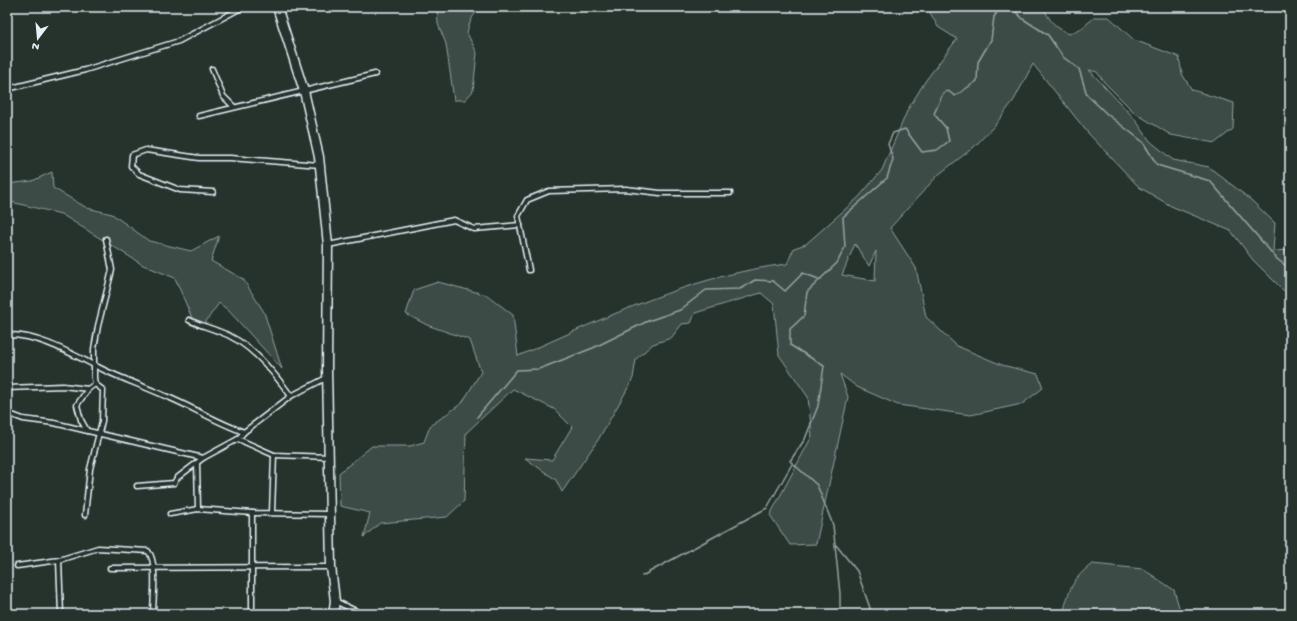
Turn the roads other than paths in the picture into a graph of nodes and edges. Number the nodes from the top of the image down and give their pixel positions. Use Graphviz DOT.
graph roads {
  1 [pos="242,7"];
  2 [pos="277,7"];
  3 [pos="212,69"];
  4 [pos="375,74"];
  5 [pos="7,89"];
  6 [pos="304,91"];
  7 [pos="234,108"];
  8 [pos="199,116"];
  9 [pos="320,165"];
  10 [pos="213,192"];
  11 [pos="730,193"];
  12 [pos="520,226"];
  13 [pos="106,239"];
  14 [pos="328,245"];
  15 [pos="529,270"];
  16 [pos="189,320"];
  17 [pos="7,335"];
  18 [pos="94,364"];
  19 [pos="328,377"];
  20 [pos="95,384"];
  21 [pos="7,388"];
  22 [pos="88,388"];
  23 [pos="290,396"];
  24 [pos="7,413"];
  25 [pos="87,431"];
  26 [pos="244,432"];
  27 [pos="100,435"];
  28 [pos="238,439"];
  29 [pos="274,455"];
  30 [pos="330,457"];
  31 [pos="203,458"];
  32 [pos="197,463"];
  33 [pos="137,486"];
  34 [pos="198,509"];
  35 [pos="272,512"];
  36 [pos="252,513"];
  37 [pos="170,514"];
  38 [pos="331,514"];
  39 [pos="85,515"];
  40 [pos="59,560"];
  41 [pos="18,566"];
  42 [pos="331,567"];
  43 [pos="110,568"];
  44 [pos="153,568"];
  45 [pos="251,568"];
  46 [pos="334,601"];
  47 [pos="61,614"];
  48 [pos="153,614"];
  49 [pos="252,614"];
  50 [pos="333,614"];
  51 [pos="362,614"];
  1 -- 5 [label="street"];
  2 -- 6 [label="highway"];
  3 -- 7 [label="street"];
  4 -- 6 [label="street"];
  6 -- 7 [label="street"];
  6 -- 9 [label="highway"];
  7 -- 8 [label="street"];
  9 -- 10 [label="street"];
  9 -- 14 [label="highway"];
  11 -- 12 [label="street"];
  12 -- 14 [label="street"];
  12 -- 15 [label="street"];
  13 -- 18 [label="street"];
  14 -- 19 [label="highway"];
  16 -- 23 [label="street"];
  17 -- 18 [label="street"];
  18 -- 20 [label="street"];
  18 -- 26 [label="street"];
  19 -- 23 [label="street"];
  19 -- 30 [label="highway"];
  20 -- 22 [label="street"];
  20 -- 27 [label="street"];
  21 -- 22 [label="street"];
  22 -- 25 [label="street"];
  23 -- 26 [label="street"];
  24 -- 25 [label="street"];
  25 -- 27 [label="street"];
  26 -- 28 [label="street"];
  27 -- 31 [label="street"];
  27 -- 39 [label="street"];
  28 -- 29 [label="street"];
  28 -- 31 [label="street"];
  29 -- 30 [label="street"];
  29 -- 35 [label="street"];
  30 -- 38 [label="highway"];
  31 -- 32 [label="street"];
  32 -- 33 [label="street"];
  32 -- 34 [label="street"];
  34 -- 36 [label="street"];
  34 -- 37 [label="street"];
  35 -- 36 [label="street"];
  35 -- 38 [label="street"];
  36 -- 45 [label="street"];
  38 -- 42 [label="highway"];
  40 -- 41 [label="street"];
  40 -- 44 [label="street"];
  40 -- 47 [label="street"];
  42 -- 45 [label="street"];
  42 -- 46 [label="highway"];
  43 -- 44 [label="street"];
  44 -- 45 [label="street"];
  44 -- 48 [label="street"];
  45 -- 49 [label="street"];
  46 -- 50 [label="highway"];
  46 -- 51 [label="street"];
}
